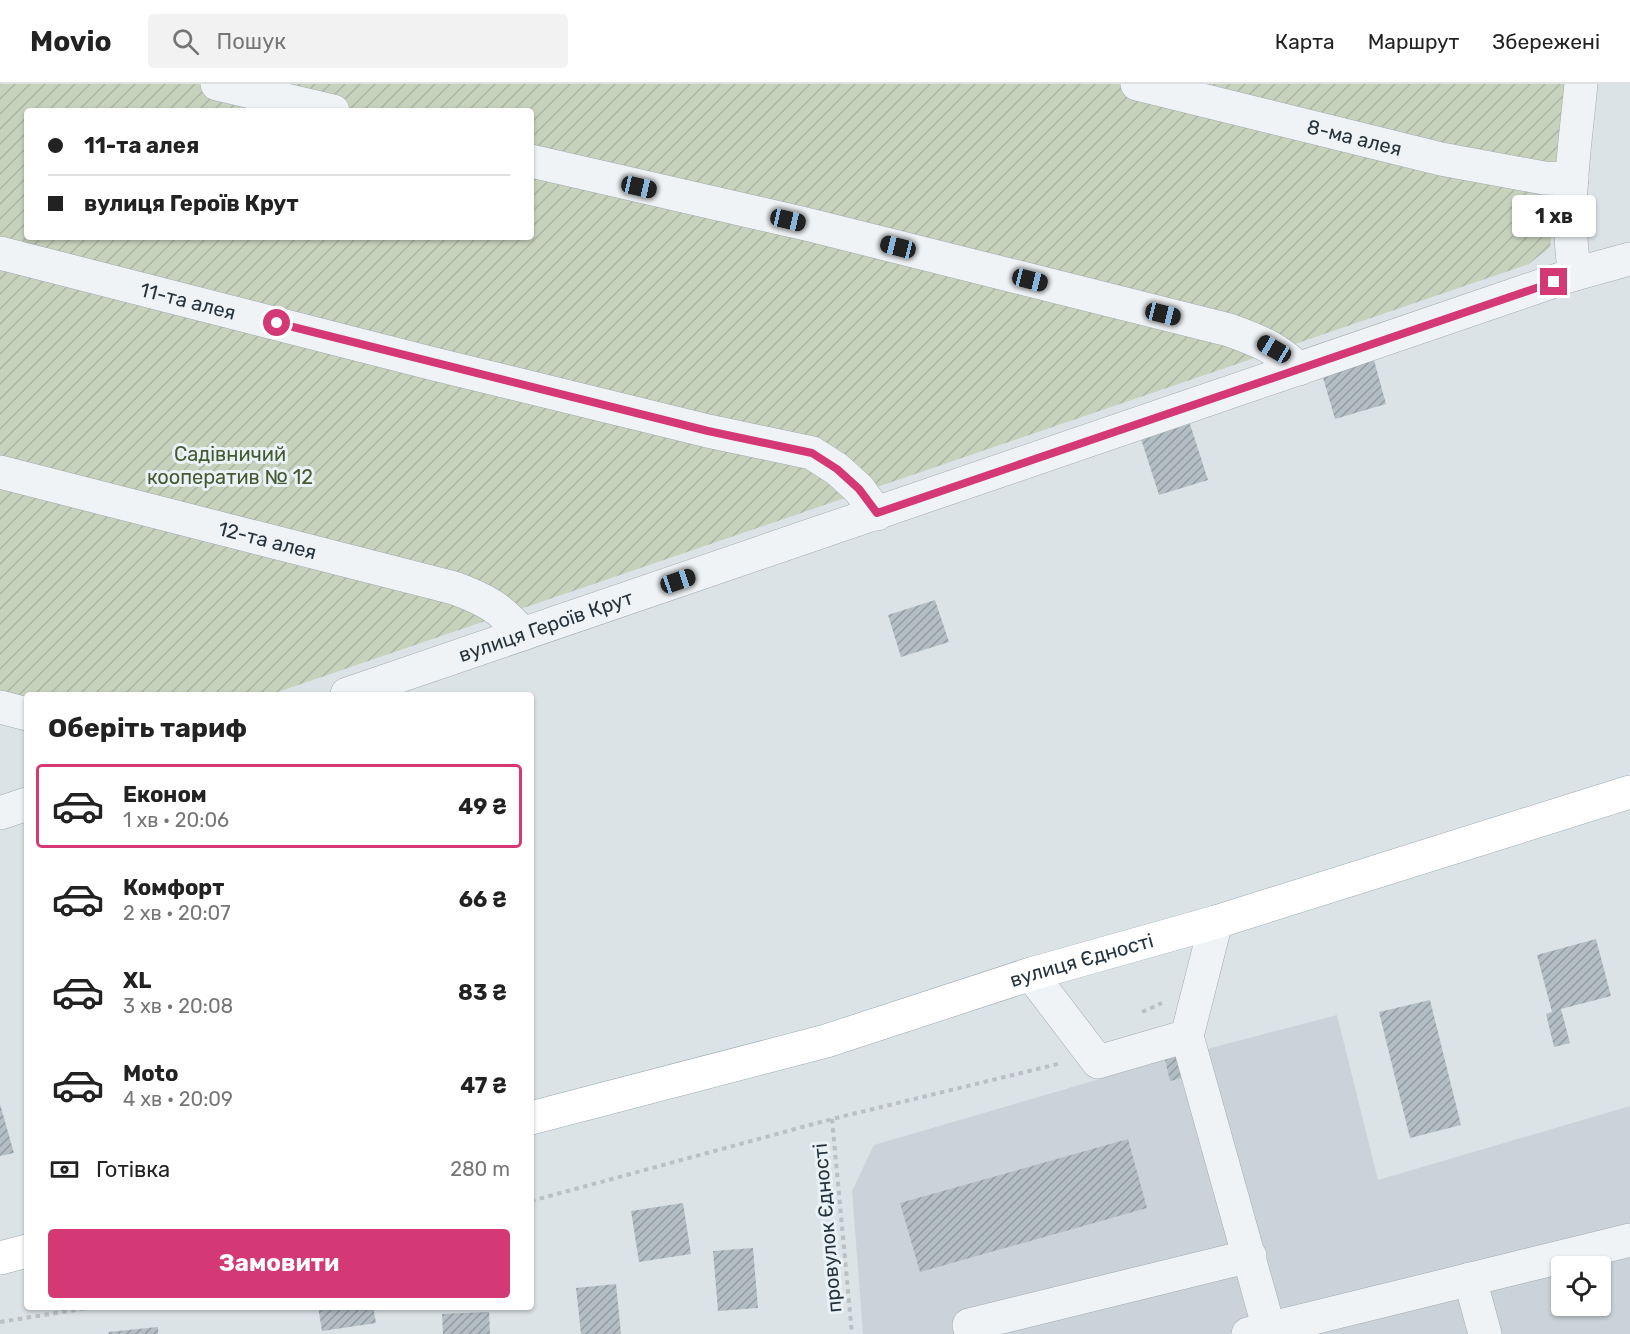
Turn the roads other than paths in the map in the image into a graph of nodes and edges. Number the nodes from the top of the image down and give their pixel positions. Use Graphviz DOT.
graph roads {
  1 [pos="217,84"];
  2 [pos="1137,84"];
  3 [pos="1581,84"];
  4 [pos="320,108"];
  5 [pos="534,162"];
  6 [pos="1572,179"];
  7 [pos="0,253"];
  8 [pos="1630,259"];
  9 [pos="1575,274"];
  10 [pos="1299,369"];
  11 [pos="0,472"];
  12 [pos="877,513"];
  13 [pos="523,634"];
  14 [pos="353,692"];
  15 [pos="0,707"];
  16 [pos="24,713"];
  17 [pos="1630,792"];
  18 [pos="24,805"];
  19 [pos="0,813"];
  20 [pos="1216,922"];
  21 [pos="1031,974"];
  22 [pos="1187,1036"];
  23 [pos="534,1117"];
  24 [pos="1630,1240"];
  25 [pos="24,1252"];
  26 [pos="1250,1256"];
  27 [pos="0,1258"];
  28 [pos="1470,1279"];
  29 [pos="1258,1331"];
  30 [pos="971,1334"];
  31 [pos="1485,1334"];
  1 -- 4 [label="street"];
  2 -- 6 [label="street, 8-ма алея"];
  3 -- 6 [label="street"];
  5 -- 10 [label="street"];
  6 -- 9 [label="street"];
  7 -- 12 [label="street, 11-та алея"];
  8 -- 9 [label="street, вулиця Героїв Крут"];
  9 -- 10 [label="street, вулиця Героїв Крут"];
  10 -- 12 [label="street, вулиця Героїв Крут"];
  11 -- 13 [label="street, 12-та алея"];
  12 -- 13 [label="street, вулиця Героїв Крут"];
  13 -- 14 [label="street, вулиця Героїв Крут"];
  15 -- 16 [label="street"];
  17 -- 20 [label="main road, вулиця Єдності"];
  18 -- 19 [label="street"];
  20 -- 21 [label="main road, вулиця Єдності"];
  20 -- 22 [label="street"];
  21 -- 22 [label="street"];
  21 -- 23 [label="main road, вулиця Єдності"];
  22 -- 26 [label="street"];
  24 -- 28 [label="street"];
  25 -- 27 [label="main road"];
  26 -- 29 [label="street"];
  26 -- 30 [label="street"];
  28 -- 29 [label="street"];
  28 -- 31 [label="street"];
}
